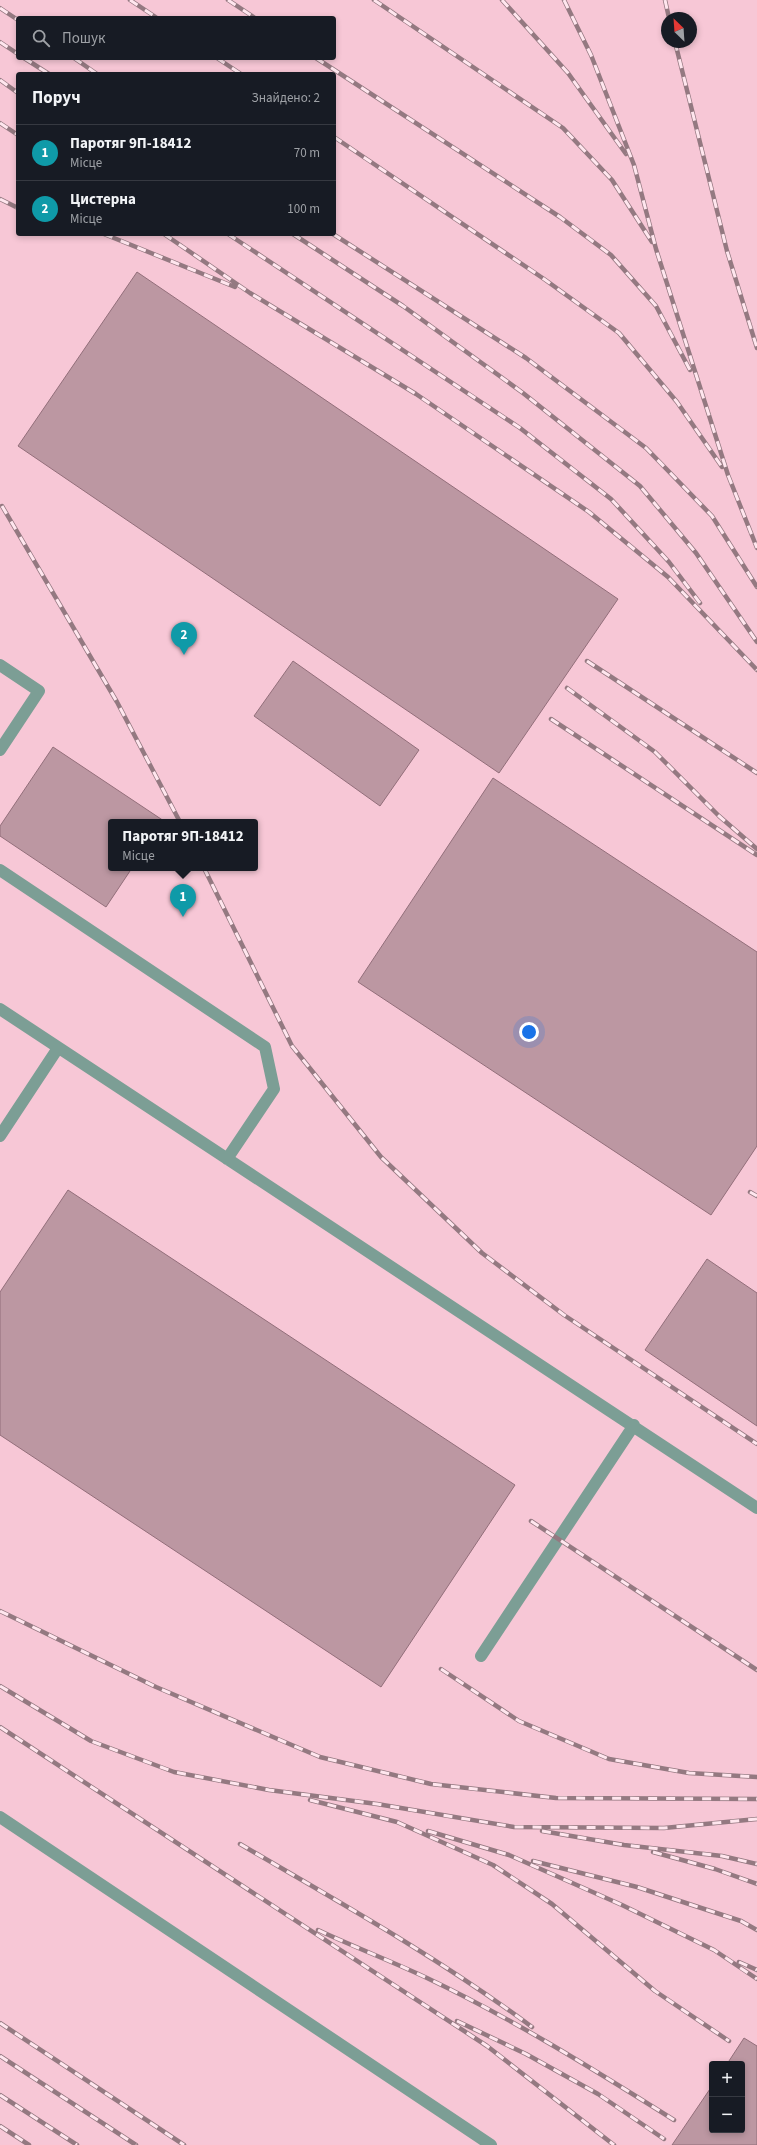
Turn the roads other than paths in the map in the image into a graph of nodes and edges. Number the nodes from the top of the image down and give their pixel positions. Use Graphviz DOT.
graph roads {
  1 [pos="0,665"];
  2 [pos="0,750"];
  3 [pos="0,870"];
  4 [pos="0,1009"];
  5 [pos="58,1048"];
  6 [pos="0,1136"];
  7 [pos="227,1159"];
  8 [pos="634,1425"];
  9 [pos="757,1508"];
  10 [pos="482,1656"];
  11 [pos="0,1817"];
  12 [pos="491,2145"];
  1 -- 2 [label="lane"];
  3 -- 7 [label="lane"];
  4 -- 5 [label="lane"];
  5 -- 6 [label="lane"];
  5 -- 7 [label="lane"];
  7 -- 8 [label="lane"];
  8 -- 9 [label="lane"];
  8 -- 10 [label="lane"];
  11 -- 12 [label="lane"];
}
